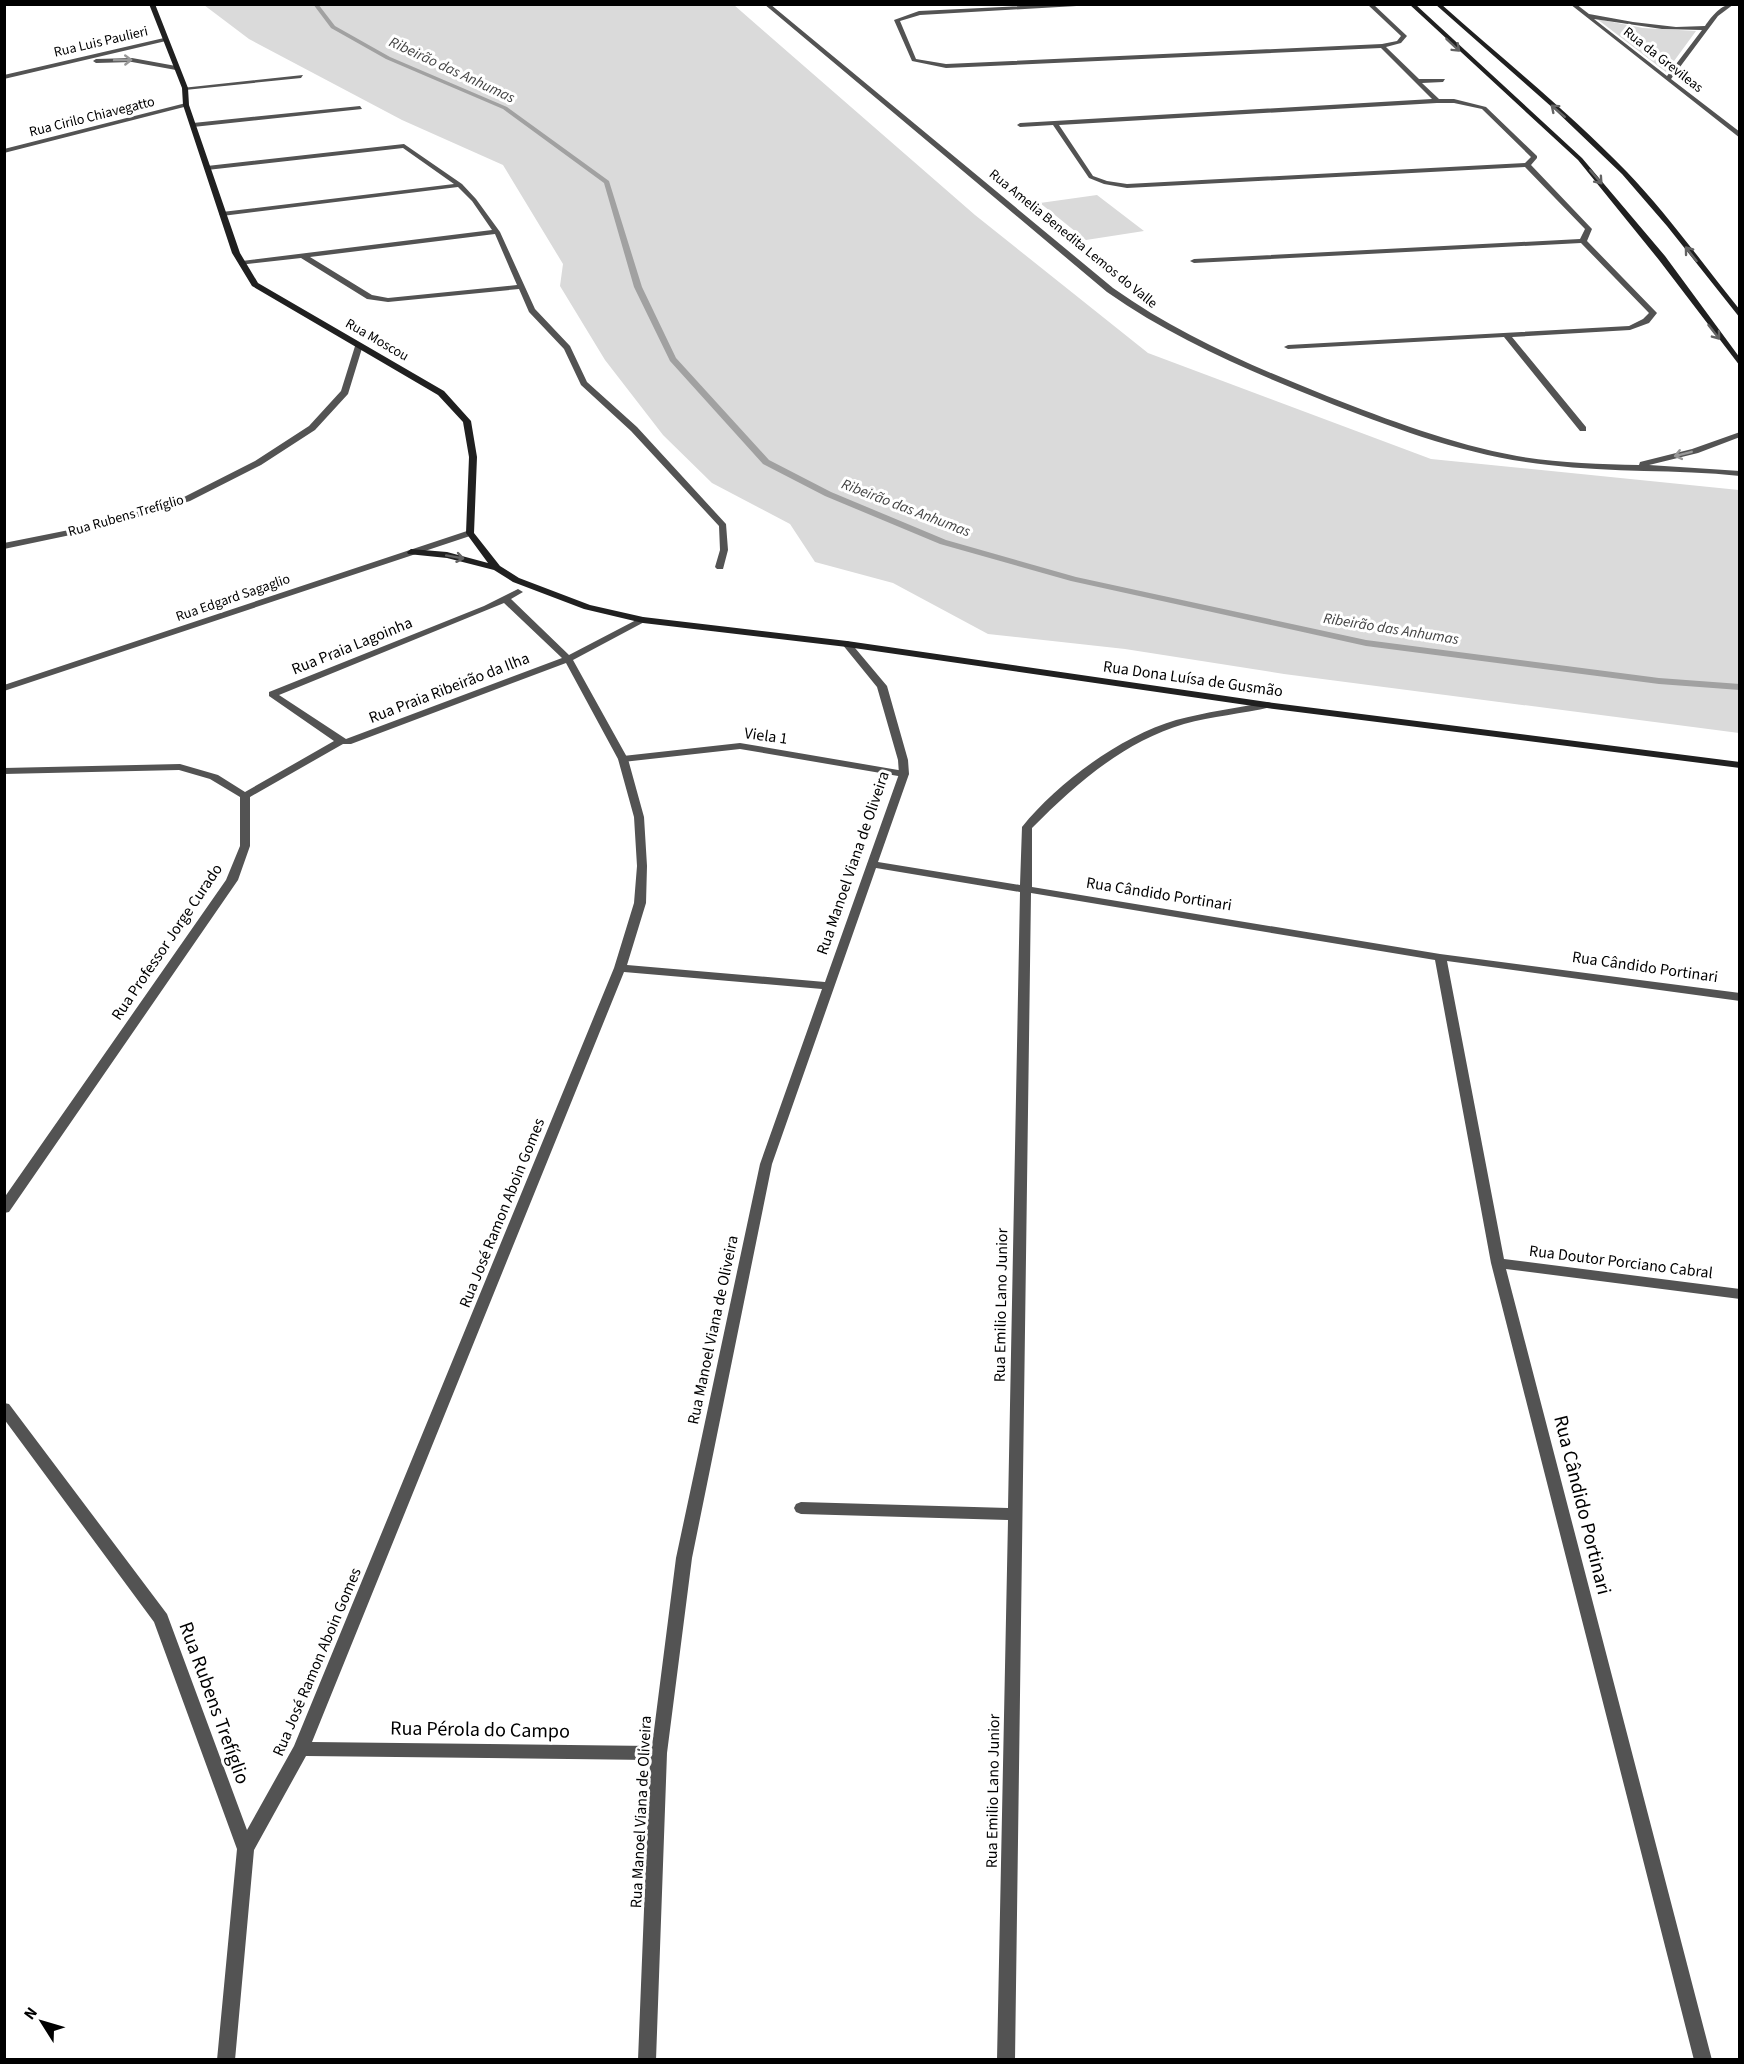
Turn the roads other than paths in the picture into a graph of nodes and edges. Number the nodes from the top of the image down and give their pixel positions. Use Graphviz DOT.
graph roads {
  1 [pos="152,4"];
  2 [pos="766,4"];
  3 [pos="1109,4"];
  4 [pos="1369,4"];
  5 [pos="1411,4"];
  6 [pos="1437,4"];
  7 [pos="1572,4"];
  8 [pos="1732,4"];
  9 [pos="1585,15"];
  10 [pos="1706,28"];
  11 [pos="164,40"];
  12 [pos="1383,46"];
  13 [pos="44,68"];
  14 [pos="176,68"];
  15 [pos="4,76"];
  16 [pos="301,76"];
  17 [pos="1668,79"];
  18 [pos="1443,80"];
  19 [pos="1417,81"];
  20 [pos="185,88"];
  21 [pos="1437,101"];
  22 [pos="186,105"];
  23 [pos="360,108"];
  24 [pos="1055,123"];
  25 [pos="1020,124"];
  26 [pos="193,125"];
  27 [pos="1740,136"];
  28 [pos="4,152"];
  29 [pos="1527,165"];
  30 [pos="207,168"];
  31 [pos="460,185"];
  32 [pos="222,214"];
  33 [pos="497,232"];
  34 [pos="1583,241"];
  35 [pos="303,256"];
  36 [pos="1194,261"];
  37 [pos="242,263"];
  38 [pos="521,286"];
  39 [pos="1740,316"];
  40 [pos="1506,335"];
  41 [pos="359,345"];
  42 [pos="1288,347"];
  43 [pos="1740,364"];
  44 [pos="1583,429"];
  45 [pos="1739,435"];
  46 [pos="1615,468"];
  47 [pos="1740,474"];
  48 [pos="470,533"];
  49 [pos="4,546"];
  50 [pos="411,552"];
  51 [pos="720,567"];
  52 [pos="497,568"];
  53 [pos="518,592"];
  54 [pos="506,599"];
  55 [pos="643,620"];
  56 [pos="847,644"];
  57 [pos="568,659"];
  58 [pos="4,688"];
  59 [pos="1267,705"];
  60 [pos="341,741"];
  61 [pos="623,759"];
  62 [pos="1740,765"];
  63 [pos="4,771"];
  64 [pos="904,774"];
  65 [pos="245,796"];
  66 [pos="872,864"];
  67 [pos="1026,891"];
  68 [pos="1440,957"];
  69 [pos="620,968"];
  70 [pos="829,986"];
  71 [pos="1740,997"];
  72 [pos="4,1209"];
  73 [pos="1498,1263"];
  74 [pos="1740,1294"];
  75 [pos="4,1408"];
  76 [pos="801,1508"];
  77 [pos="1016,1514"];
  78 [pos="301,1749"];
  79 [pos="659,1753"];
  80 [pos="246,1849"];
  81 [pos="226,2060"];
  82 [pos="647,2060"];
  83 [pos="1006,2060"];
  84 [pos="1703,2060"];
  1 -- 11 [label="street, Rua Moscou"];
  2 -- 46 [label="street, Rua Amelia Benedita Lemos do Valle"];
  3 -- 12 [label="street"];
  4 -- 12 [label="street"];
  5 -- 43 [label="street, one-way"];
  39 -- 6 [label="street, one-way"];
  7 -- 9 [label="street, Rua da Grevileas"];
  8 -- 10 [label="street"];
  9 -- 10 [label="street"];
  9 -- 17 [label="street, Rua da Grevileas"];
  10 -- 17 [label="street"];
  11 -- 13 [label="street, Rua Luis Paulieri"];
  11 -- 14 [label="street, Rua Moscou"];
  12 -- 19 [label="street"];
  13 -- 14 [label="street, Rua Luis Paulieri, one-way"];
  13 -- 15 [label="street, Rua Luis Paulieri"];
  14 -- 20 [label="street, Rua Moscou"];
  16 -- 20 [label="street"];
  17 -- 27 [label="street, Rua da Grevileas"];
  18 -- 19 [label="street"];
  19 -- 21 [label="street"];
  20 -- 22 [label="street, Rua Moscou"];
  21 -- 24 [label="street"];
  21 -- 29 [label="street"];
  22 -- 26 [label="street, Rua Moscou"];
  22 -- 28 [label="street, Rua Cirilo Chiavegatto"];
  23 -- 26 [label="street"];
  24 -- 25 [label="street"];
  24 -- 29 [label="street"];
  26 -- 30 [label="street, Rua Moscou"];
  29 -- 34 [label="street"];
  30 -- 31 [label="street"];
  30 -- 32 [label="street, Rua Moscou"];
  31 -- 32 [label="street"];
  31 -- 33 [label="street"];
  32 -- 37 [label="street, Rua Moscou"];
  33 -- 35 [label="street"];
  33 -- 38 [label="street"];
  34 -- 36 [label="street"];
  34 -- 40 [label="street"];
  35 -- 37 [label="street"];
  35 -- 38 [label="street"];
  37 -- 41 [label="street, Rua Moscou"];
  38 -- 51 [label="street"];
  40 -- 42 [label="street"];
  40 -- 44 [label="street"];
  41 -- 48 [label="street, Rua Moscou"];
  41 -- 49 [label="street, Rua Rubens Trefíglio"];
  45 -- 46 [label="street, one-way"];
  46 -- 47 [label="street"];
  48 -- 50 [label="street, Rua Edgard Sagaglio"];
  48 -- 52 [label="street"];
  50 -- 52 [label="street, one-way"];
  50 -- 58 [label="street, Rua Edgard Sagaglio"];
  52 -- 55 [label="street"];
  53 -- 54 [label="street, Rua Praia Lagoinha"];
  54 -- 57 [label="street, Rua José Ramon Aboin Gomes"];
  54 -- 60 [label="street, Rua Praia Lagoinha"];
  55 -- 56 [label="street, Rua Dona Luísa de Gusmão"];
  55 -- 57 [label="street, Rua Praia Ribeirão da Ilha"];
  56 -- 59 [label="street, Rua Dona Luísa de Gusmão"];
  56 -- 64 [label="street, Rua Manoel Viana de Oliveira"];
  57 -- 60 [label="street, Rua Praia Ribeirão da Ilha"];
  57 -- 61 [label="street, Rua José Ramon Aboin Gomes"];
  59 -- 62 [label="street, Rua Dona Luísa de Gusmão"];
  59 -- 67 [label="street, Rua Emilio Lano Junior"];
  60 -- 65 [label="street, Rua Praia Ribeirão da Ilha"];
  61 -- 64 [label="street, Viela 1"];
  61 -- 69 [label="street, Rua José Ramon Aboin Gomes"];
  63 -- 65 [label="street"];
  64 -- 66 [label="street, Rua Manoel Viana de Oliveira"];
  65 -- 72 [label="street, Rua Professor Jorge Curado"];
  66 -- 67 [label="street, Rua Cândido Portinari"];
  66 -- 70 [label="street, Rua Manoel Viana de Oliveira"];
  67 -- 68 [label="street, Rua Cândido Portinari"];
  67 -- 77 [label="street, Rua Emilio Lano Junior"];
  68 -- 71 [label="street, Rua Cândido Portinari"];
  68 -- 73 [label="street, Rua Cândido Portinari"];
  69 -- 70 [label="street"];
  69 -- 78 [label="street, Rua José Ramon Aboin Gomes"];
  70 -- 79 [label="street, Rua Manoel Viana de Oliveira"];
  73 -- 74 [label="street, Rua Doutor Porciano Cabral"];
  73 -- 84 [label="street, Rua Cândido Portinari"];
  75 -- 80 [label="street, Rua Rubens Trefíglio"];
  76 -- 77 [label="street"];
  77 -- 83 [label="street, Rua Emilio Lano Junior"];
  78 -- 79 [label="street, Rua Pérola do Campo"];
  78 -- 80 [label="street, Rua José Ramon Aboin Gomes"];
  79 -- 82 [label="street, Rua Manoel Viana de Oliveira"];
  80 -- 81 [label="street, Rua Rubens Trefíglio"];
}
